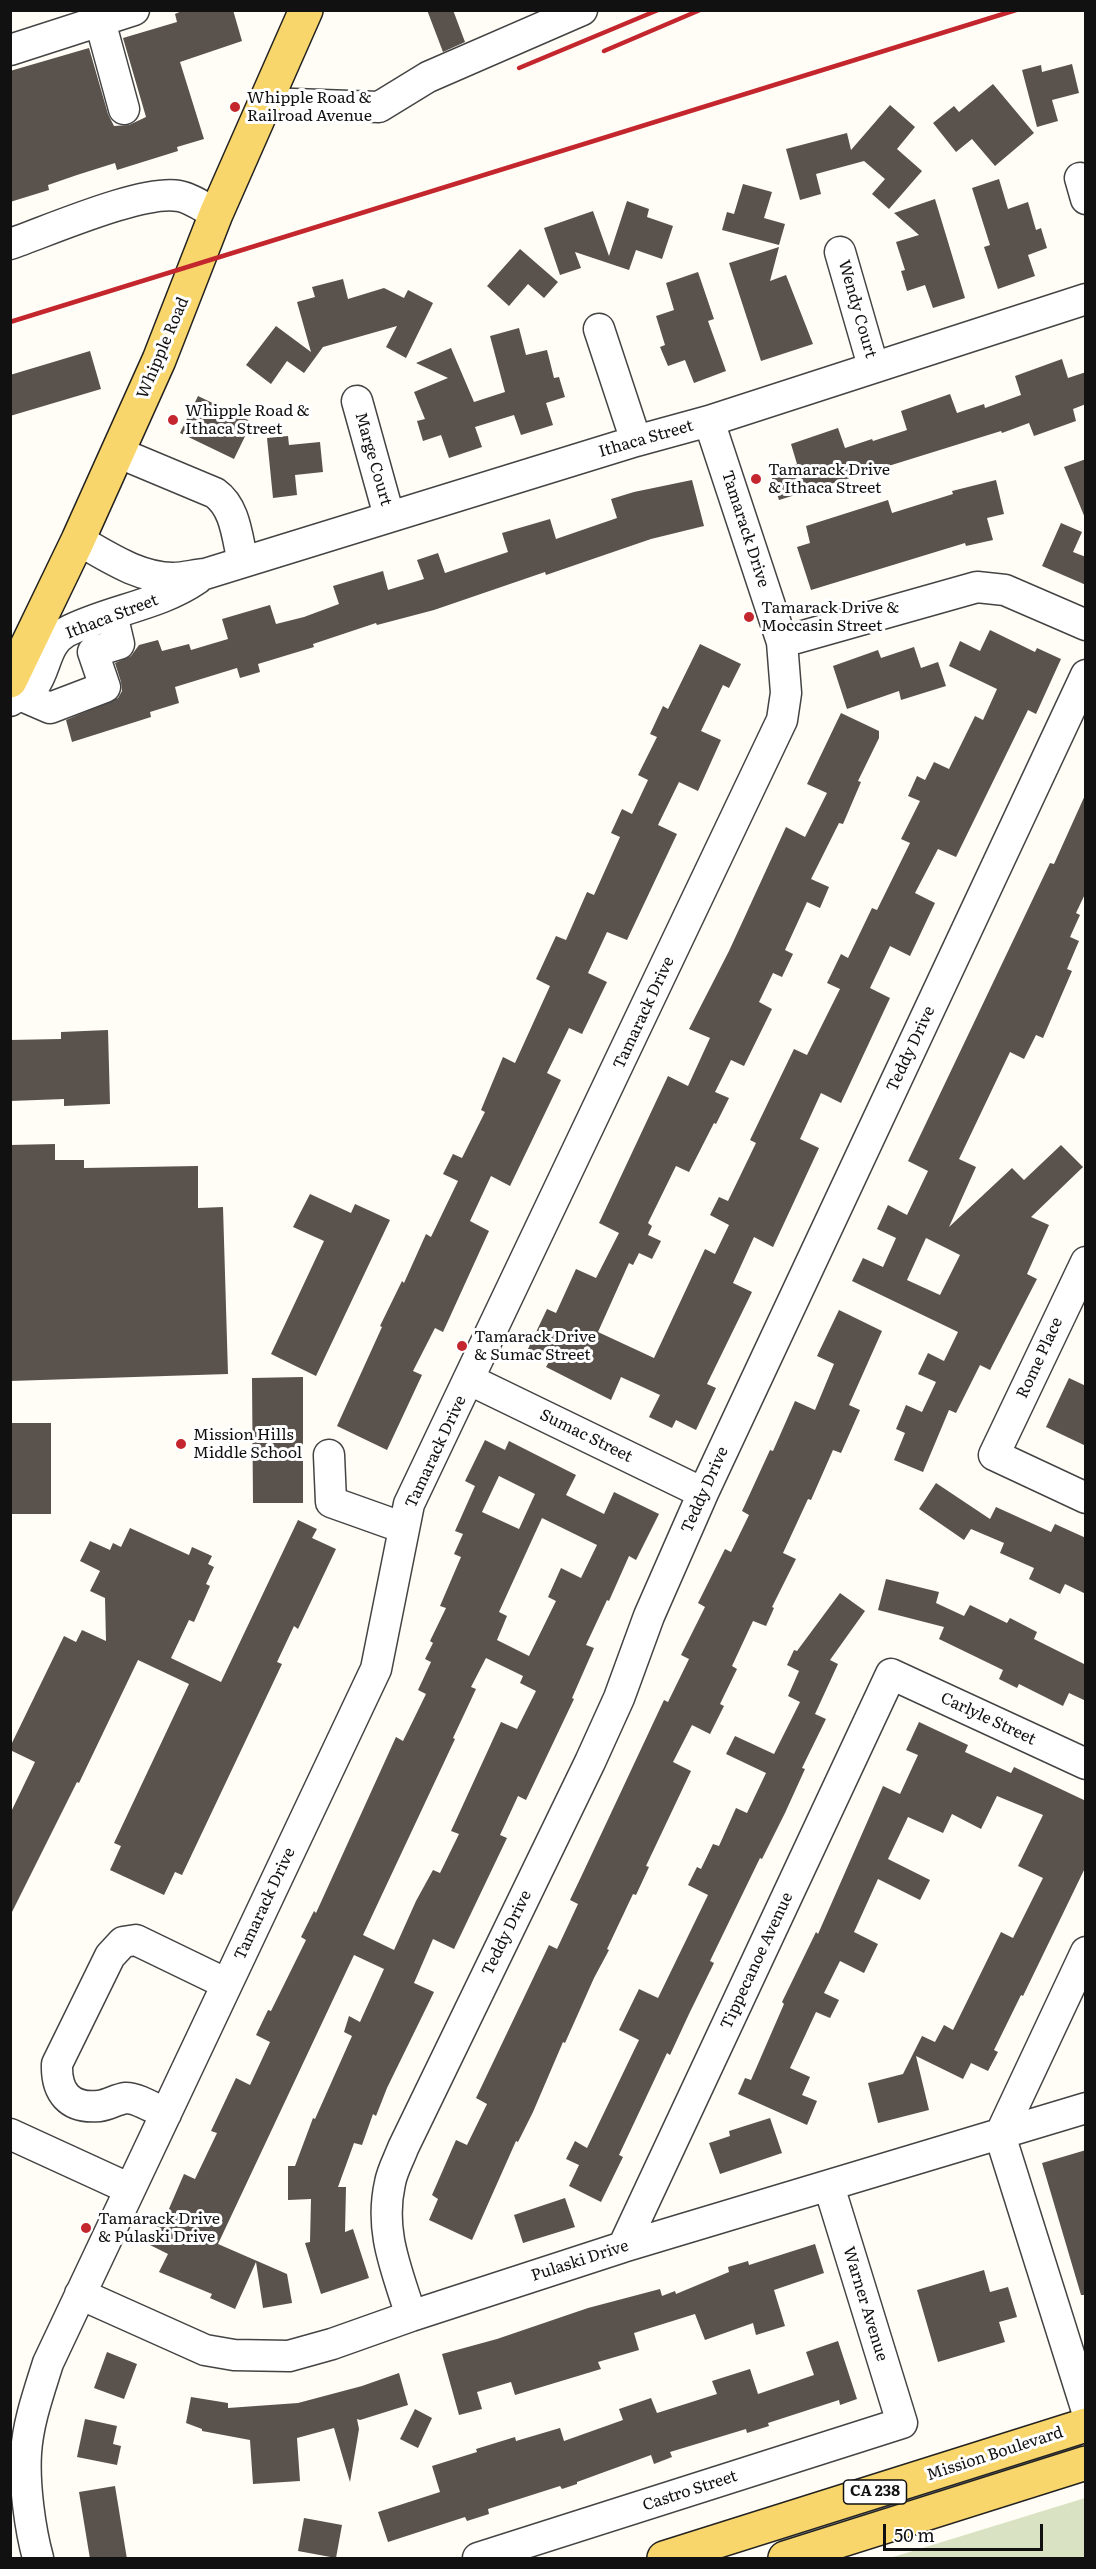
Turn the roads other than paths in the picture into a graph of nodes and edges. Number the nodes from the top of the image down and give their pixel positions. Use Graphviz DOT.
graph roads {
  1 [pos="134,10"];
  2 [pos="306,10"];
  3 [pos="582,10"];
  4 [pos="99,16"];
  5 [pos="10,50"];
  6 [pos="265,103"];
  7 [pos="124,109"];
  8 [pos="216,214"];
  9 [pos="10,244"];
  10 [pos="840,252"];
  11 [pos="1086,299"];
  12 [pos="599,329"];
  13 [pos="873,366"];
  14 [pos="357,401"];
  15 [pos="709,421"];
  16 [pos="636,441"];
  17 [pos="117,452"];
  18 [pos="390,516"];
  19 [pos="78,540"];
  20 [pos="243,562"];
  21 [pos="205,574"];
  22 [pos="112,614"];
  23 [pos="1086,625"];
  24 [pos="782,642"];
  25 [pos="1086,675"];
  26 [pos="14,692"];
  27 [pos="1086,1262"];
  28 [pos="470,1380"];
  29 [pos="329,1455"];
  30 [pos="703,1493"];
  31 [pos="1086,1498"];
  32 [pos="404,1528"];
  33 [pos="891,1674"];
  34 [pos="1086,1764"];
  35 [pos="1086,1952"];
  36 [pos="227,1984"];
  37 [pos="1086,2108"];
  38 [pos="166,2114"];
  39 [pos="10,2134"];
  40 [pos="1000,2134"];
  41 [pos="829,2186"];
  42 [pos="130,2189"];
  43 [pos="623,2247"];
  44 [pos="80,2294"];
  45 [pos="411,2316"];
  46 [pos="1086,2408"];
  47 [pos="902,2423"];
  48 [pos="1086,2425"];
  49 [pos="18,2453"];
  50 [pos="1086,2463"];
  51 [pos="38,2559"];
  52 [pos="478,2559"];
  53 [pos="664,2559"];
  54 [pos="785,2559"];
  1 -- 4 [label="street"];
  2 -- 6 [label="main road, Whipple Road"];
  3 -- 6 [label="street"];
  4 -- 5 [label="street"];
  4 -- 7 [label="street"];
  6 -- 8 [label="main road, Whipple Road"];
  8 -- 9 [label="street"];
  8 -- 17 [label="main road, Whipple Road"];
  10 -- 13 [label="street, Wendy Court"];
  11 -- 13 [label="street, Ithaca Street"];
  12 -- 16 [label="street"];
  13 -- 15 [label="street, Ithaca Street"];
  14 -- 18 [label="street, Marge Court"];
  15 -- 16 [label="street, Ithaca Street"];
  15 -- 24 [label="street, Tamarack Drive"];
  16 -- 18 [label="street, Ithaca Street"];
  17 -- 19 [label="main road, Whipple Road"];
  17 -- 20 [label="street"];
  18 -- 20 [label="street, Ithaca Street"];
  19 -- 21 [label="street, Ithaca Street"];
  19 -- 26 [label="main road, Whipple Road"];
  20 -- 21 [label="street, Ithaca Street"];
  21 -- 22 [label="street, Ithaca Street"];
  22 -- 26 [label="street, Ithaca Street"];
  22 -- 26 [label="street"];
  23 -- 24 [label="street"];
  24 -- 28 [label="street, Tamarack Drive"];
  25 -- 30 [label="street, Teddy Drive"];
  27 -- 31 [label="street, Rome Place"];
  28 -- 30 [label="street, Sumac Street"];
  28 -- 32 [label="street, Tamarack Drive"];
  29 -- 32 [label="street"];
  30 -- 45 [label="street, Teddy Drive"];
  32 -- 36 [label="street, Tamarack Drive"];
  33 -- 34 [label="street, Carlyle Street"];
  33 -- 43 [label="street, Tippecanoe Avenue"];
  35 -- 40 [label="street"];
  36 -- 38 [label="street, Tamarack Drive"];
  36 -- 38 [label="street"];
  37 -- 40 [label="street, Pulaski Drive"];
  38 -- 42 [label="street, Tamarack Drive"];
  39 -- 42 [label="street"];
  40 -- 41 [label="street, Pulaski Drive"];
  40 -- 46 [label="street"];
  41 -- 43 [label="street, Pulaski Drive"];
  41 -- 47 [label="street, Warner Avenue"];
  42 -- 44 [label="street, Tamarack Drive"];
  43 -- 45 [label="street, Pulaski Drive"];
  44 -- 45 [label="street, Pulaski Drive"];
  44 -- 49 [label="street, Tamarack Drive"];
  47 -- 52 [label="street, Castro Street"];
  48 -- 53 [label="main road, Mission Boulevard / CA 238"];
  49 -- 51 [label="street, Tamarack Drive"];
  50 -- 54 [label="main road, CA 238"];
}
